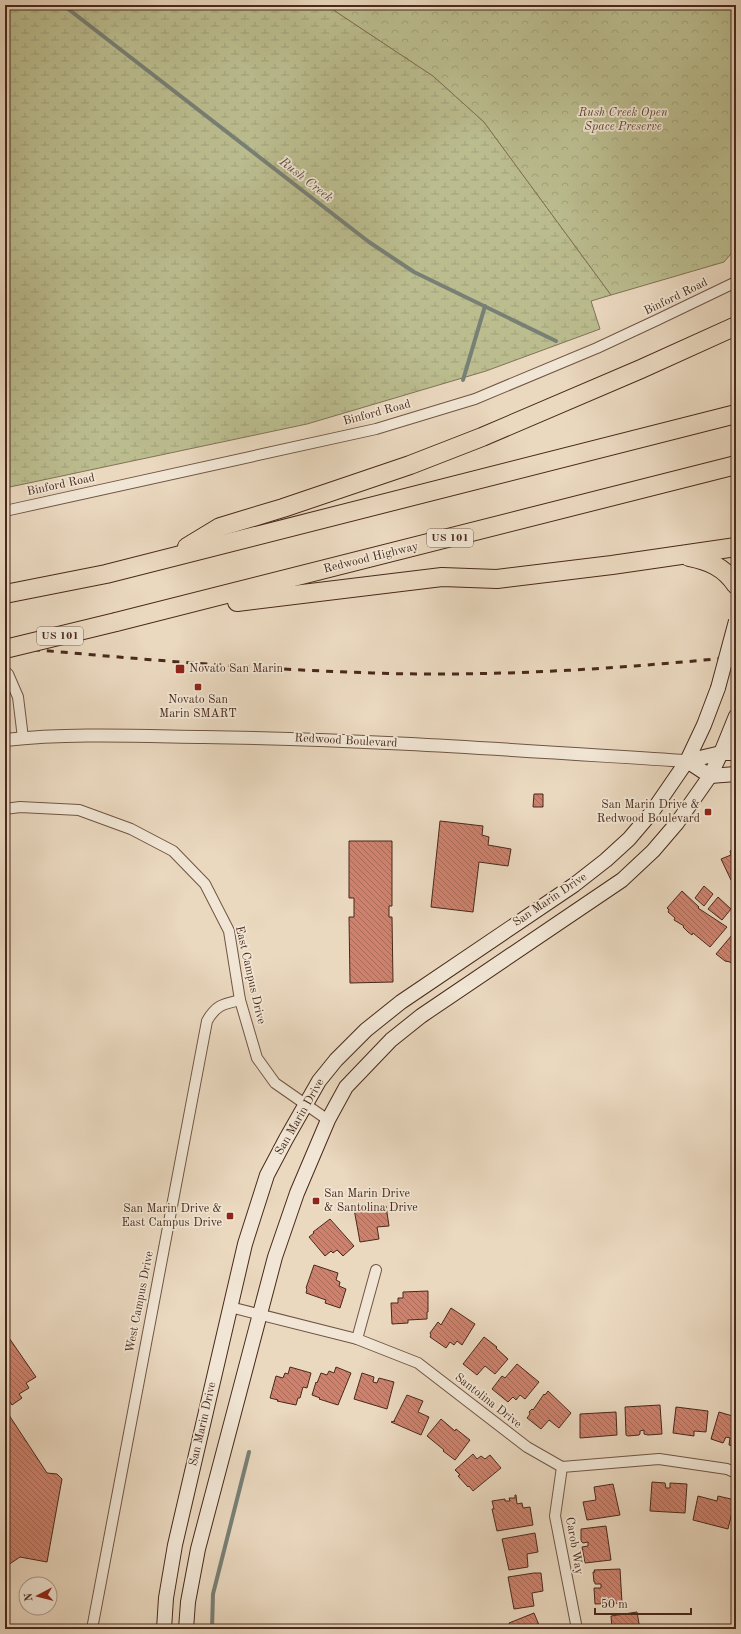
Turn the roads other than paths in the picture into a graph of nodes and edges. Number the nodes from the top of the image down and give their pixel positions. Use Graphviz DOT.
graph roads {
  1 [pos="736,282"];
  2 [pos="736,326"];
  3 [pos="736,414"];
  4 [pos="736,465"];
  5 [pos="5,511"];
  6 [pos="736,547"];
  7 [pos="681,556"];
  8 [pos="171,557"];
  9 [pos="736,585"];
  10 [pos="5,594"];
  11 [pos="164,610"];
  12 [pos="736,621"];
  13 [pos="5,649"];
  14 [pos="5,672"];
  15 [pos="736,716"];
  16 [pos="23,738"];
  17 [pos="5,740"];
  18 [pos="721,753"];
  19 [pos="736,753"];
  20 [pos="687,761"];
  21 [pos="736,774"];
  22 [pos="710,776"];
  23 [pos="5,810"];
  24 [pos="240,1000"];
  25 [pos="305,1105"];
  26 [pos="328,1120"];
  27 [pos="376,1270"];
  28 [pos="230,1307"];
  29 [pos="259,1314"];
  30 [pos="357,1339"];
  31 [pos="562,1467"];
  32 [pos="736,1473"];
  33 [pos="92,1629"];
  34 [pos="164,1629"];
  35 [pos="186,1629"];
  36 [pos="577,1629"];
  1 -- 5 [label="street, Binford Road"];
  2 -- 8 [label="highway"];
  3 -- 8 [label="highway"];
  4 -- 11 [label="highway, Redwood Highway / US 101"];
  6 -- 7 [label="highway"];
  7 -- 9 [label="highway"];
  7 -- 11 [label="highway"];
  8 -- 10 [label="highway"];
  11 -- 13 [label="highway, Redwood Highway / US 101, bridge"];
  12 -- 20 [label="main road, San Marin Drive, bridge"];
  14 -- 16 [label="street"];
  15 -- 18 [label="main road, San Marin Drive"];
  16 -- 17 [label="street, Redwood Boulevard"];
  16 -- 20 [label="street, Redwood Boulevard"];
  18 -- 19 [label="main road, Redwood Boulevard"];
  18 -- 20 [label="main road, Redwood Boulevard"];
  18 -- 22 [label="main road, San Marin Drive"];
  20 -- 22 [label="main road, Redwood Boulevard"];
  20 -- 25 [label="main road, San Marin Drive"];
  21 -- 22 [label="main road"];
  22 -- 26 [label="main road, San Marin Drive"];
  23 -- 24 [label="street, East Campus Drive"];
  24 -- 25 [label="street, East Campus Drive"];
  24 -- 33 [label="street, West Campus Drive"];
  25 -- 26 [label="street, East Campus Drive"];
  25 -- 28 [label="main road, San Marin Drive"];
  26 -- 29 [label="main road, San Marin Drive"];
  27 -- 30 [label="street"];
  28 -- 29 [label="street, Santolina Drive"];
  28 -- 34 [label="main road, San Marin Drive"];
  29 -- 30 [label="street, Santolina Drive"];
  29 -- 35 [label="main road, San Marin Drive"];
  30 -- 31 [label="street, Santolina Drive"];
  31 -- 32 [label="street"];
  31 -- 36 [label="street, Carob Way"];
}
